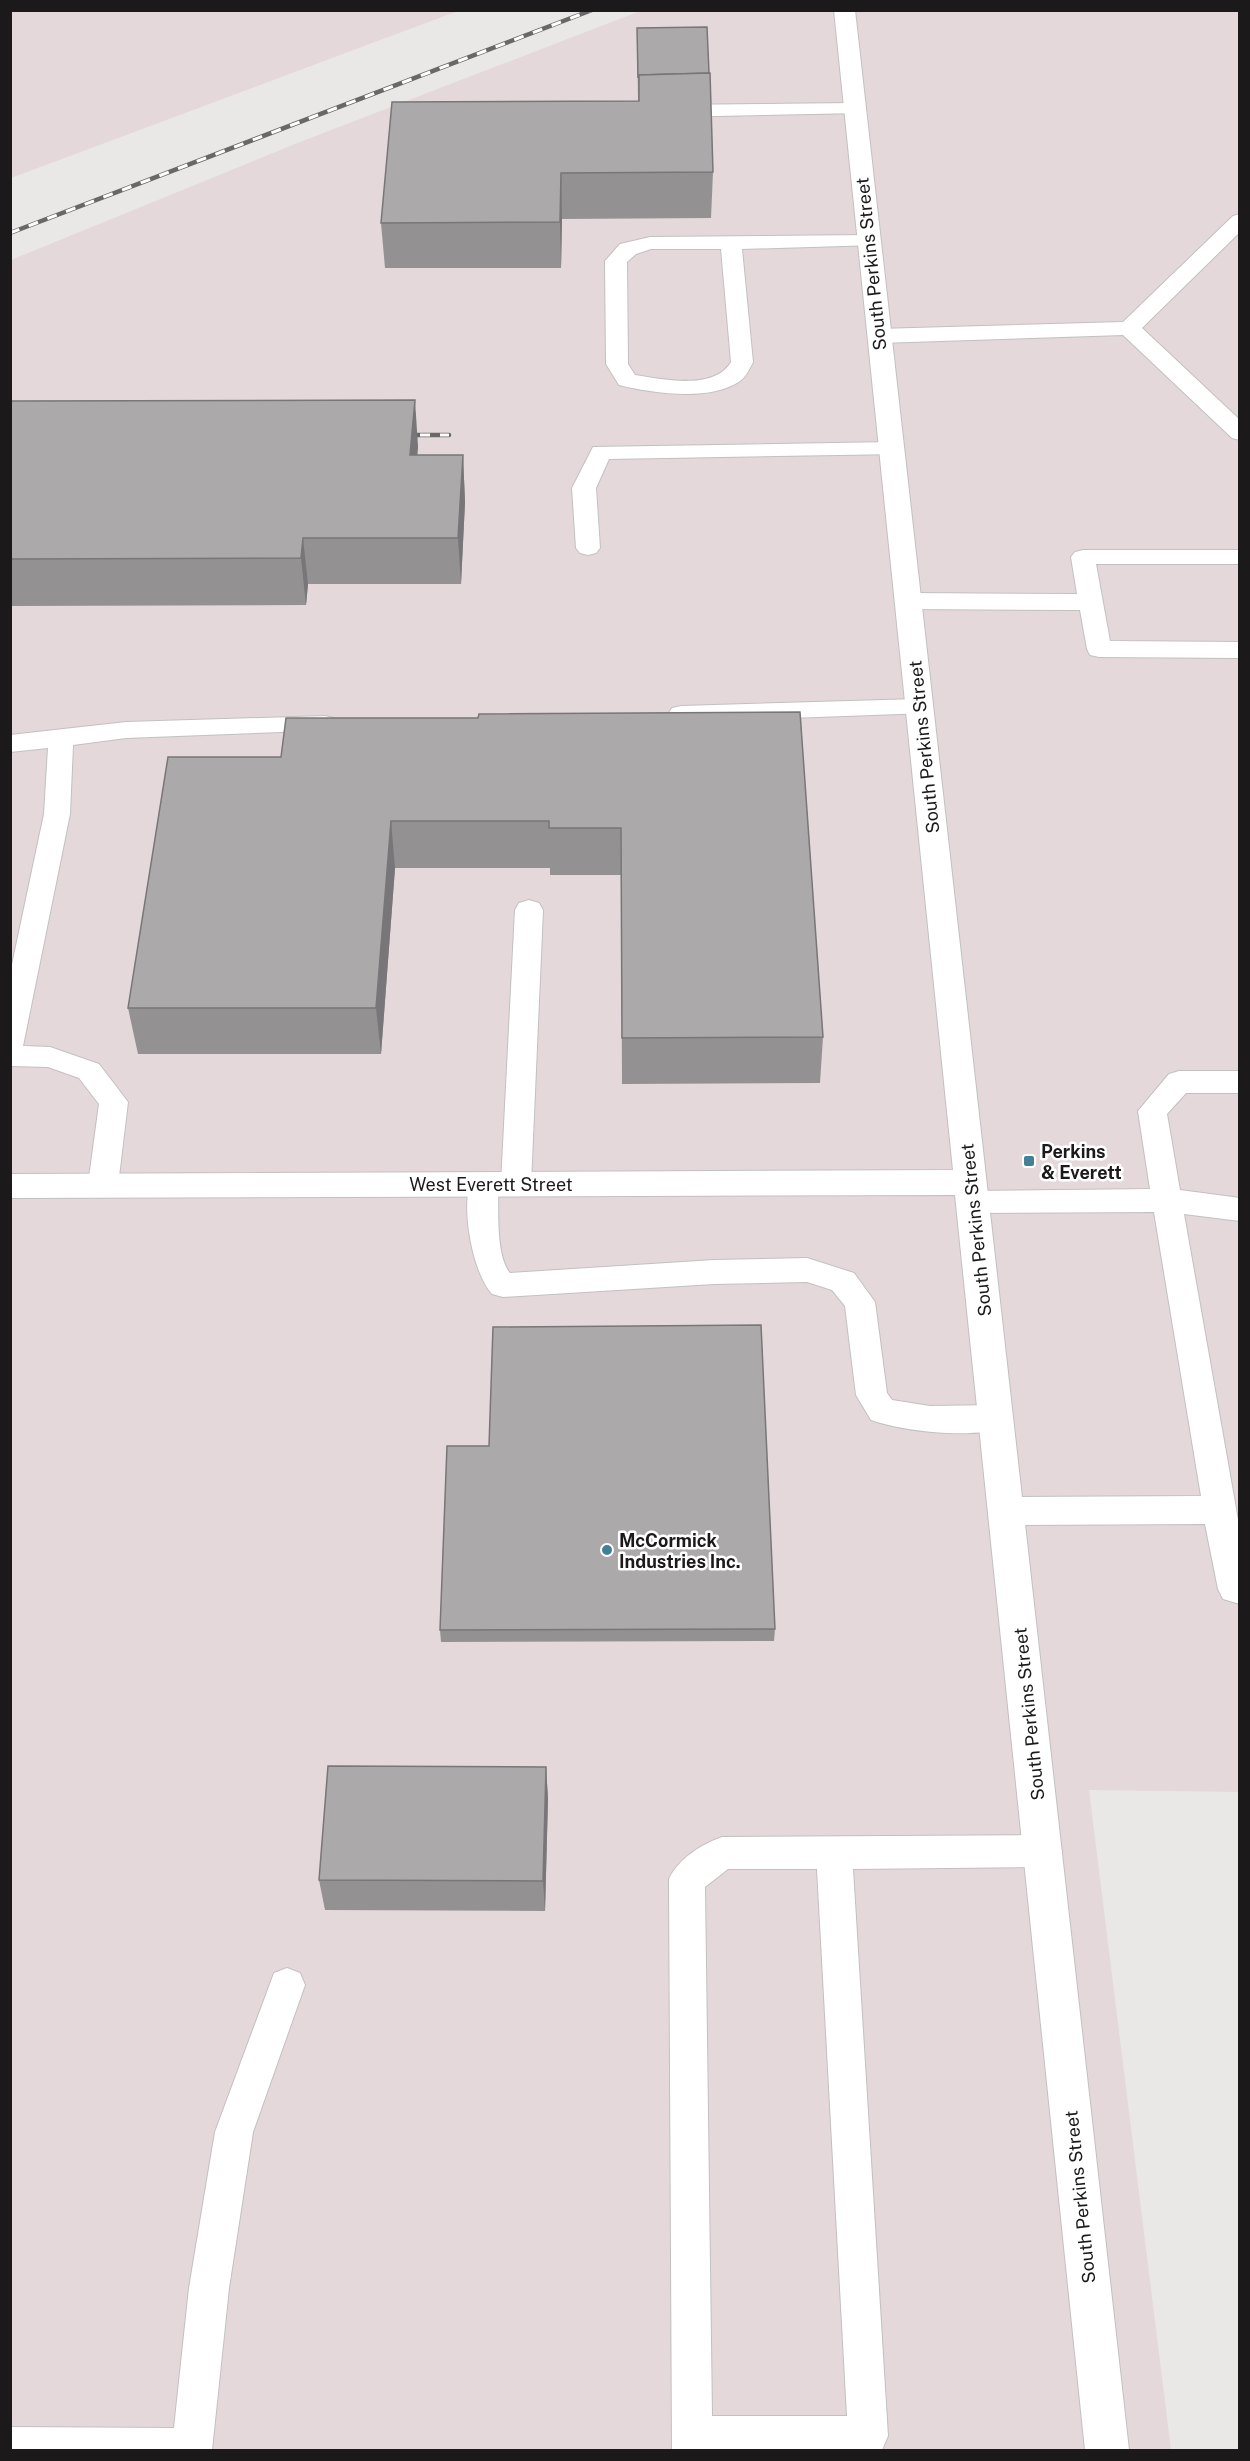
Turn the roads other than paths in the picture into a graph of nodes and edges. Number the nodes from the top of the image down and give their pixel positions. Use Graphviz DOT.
graph roads {
  1 [pos="844,10"];
  2 [pos="854,109"];
  3 [pos="657,112"];
  4 [pos="1239,220"];
  5 [pos="869,241"];
  6 [pos="731,242"];
  7 [pos="1129,328"];
  8 [pos="879,336"];
  9 [pos="1239,433"];
  10 [pos="892,449"];
  11 [pos="588,548"];
  12 [pos="1239,557"];
  13 [pos="907,601"];
  14 [pos="1089,602"];
  15 [pos="1239,650"];
  16 [pos="920,707"];
  17 [pos="660,714"];
  18 [pos="354,723"];
  19 [pos="61,738"];
  20 [pos="10,744"];
  21 [pos="529,910"];
  22 [pos="10,1044"];
  23 [pos="10,1056"];
  24 [pos="1239,1082"];
  25 [pos="483,1184"];
  26 [pos="516,1184"];
  27 [pos="103,1185"];
  28 [pos="10,1186"];
  29 [pos="972,1192"];
  30 [pos="1167,1200"];
  31 [pos="1239,1210"];
  32 [pos="998,1418"];
  33 [pos="1218,1510"];
  34 [pos="1007,1511"];
  35 [pos="1239,1590"];
  36 [pos="1044,1851"];
  37 [pos="834,1853"];
  38 [pos="287,1985"];
  39 [pos="692,2443"];
  40 [pos="10,2447"];
  41 [pos="192,2450"];
  42 [pos="1107,2451"];
  1 -- 2 [label="street, South Perkins Street"];
  2 -- 3 [label="lane"];
  2 -- 5 [label="street, South Perkins Street"];
  4 -- 7 [label="lane"];
  5 -- 6 [label="lane"];
  5 -- 8 [label="street, South Perkins Street"];
  6 -- 6 [label="lane"];
  7 -- 8 [label="lane"];
  7 -- 9 [label="lane"];
  8 -- 10 [label="street, South Perkins Street"];
  10 -- 11 [label="lane"];
  10 -- 13 [label="street, South Perkins Street"];
  12 -- 14 [label="lane"];
  13 -- 14 [label="lane"];
  13 -- 16 [label="street, South Perkins Street"];
  14 -- 15 [label="lane"];
  16 -- 17 [label="lane"];
  16 -- 29 [label="street, South Perkins Street"];
  18 -- 19 [label="lane"];
  19 -- 20 [label="lane"];
  19 -- 22 [label="lane"];
  21 -- 26 [label="lane"];
  23 -- 27 [label="lane"];
  24 -- 30 [label="lane"];
  25 -- 26 [label="street, West Everett Street"];
  25 -- 27 [label="street, West Everett Street"];
  25 -- 32 [label="lane"];
  26 -- 29 [label="street, West Everett Street"];
  27 -- 28 [label="street, West Everett Street"];
  29 -- 30 [label="lane"];
  29 -- 32 [label="street, South Perkins Street"];
  30 -- 31 [label="lane"];
  30 -- 33 [label="lane"];
  32 -- 34 [label="street, South Perkins Street"];
  33 -- 34 [label="lane"];
  33 -- 35 [label="lane"];
  34 -- 36 [label="street, South Perkins Street"];
  36 -- 37 [label="lane"];
  36 -- 42 [label="street, South Perkins Street"];
  37 -- 39 [label="lane"];
  37 -- 39 [label="lane"];
  38 -- 41 [label="lane"];
  40 -- 41 [label="lane"];
}
